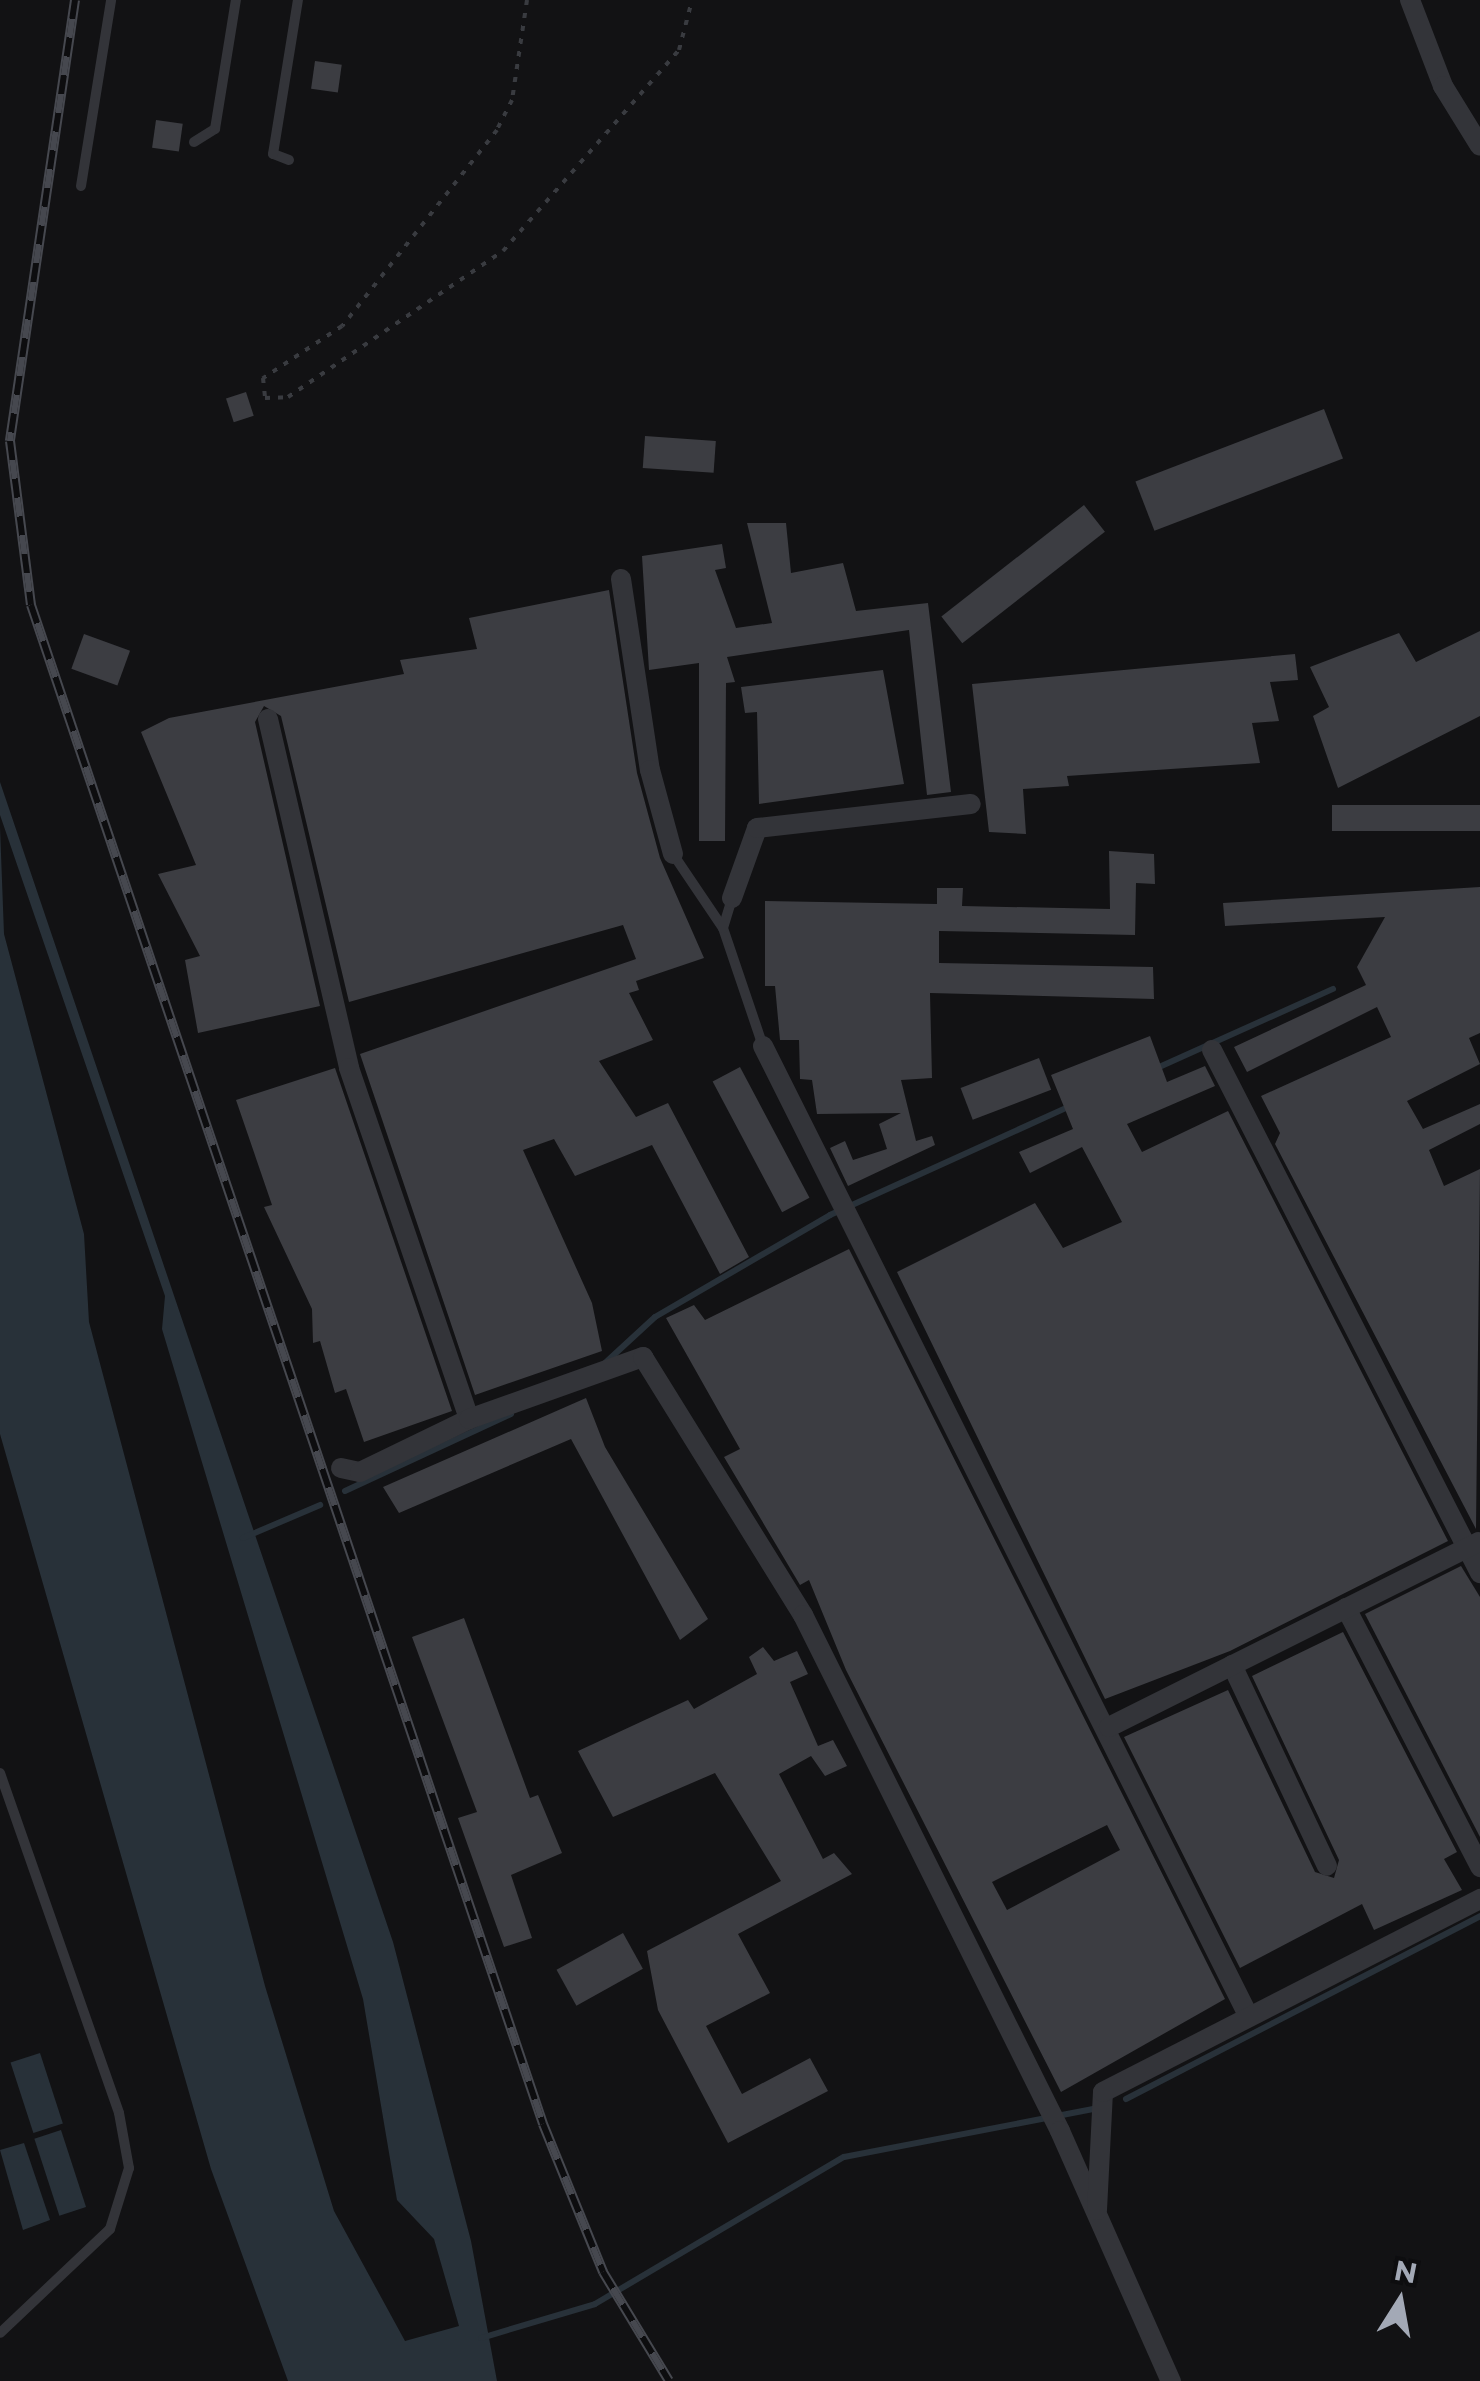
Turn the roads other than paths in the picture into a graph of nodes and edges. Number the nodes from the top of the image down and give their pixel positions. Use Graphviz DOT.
graph roads {
  1 [pos="111,0"];
  2 [pos="236,0"];
  3 [pos="298,0"];
  4 [pos="1410,0"];
  5 [pos="194,142"];
  6 [pos="1480,146"];
  7 [pos="289,160"];
  8 [pos="81,186"];
  9 [pos="621,579"];
  10 [pos="268,718"];
  11 [pos="971,804"];
  12 [pos="673,854"];
  13 [pos="732,898"];
  14 [pos="723,928"];
  15 [pos="763,1046"];
  16 [pos="1212,1050"];
  17 [pos="470,1419"];
  18 [pos="341,1468"];
  19 [pos="1474,1544"];
  20 [pos="1480,1573"];
  21 [pos="1346,1608"];
  22 [pos="1232,1665"];
  23 [pos="1109,1727"];
  24 [pos="0,1773"];
  25 [pos="1327,1866"];
  26 [pos="1480,1868"];
  27 [pos="1480,1899"];
  28 [pos="1247,2013"];
  29 [pos="1096,2212"];
  30 [pos="0,2333"];
  31 [pos="1171,2381"];
  1 -- 8 [label="lane"];
  2 -- 5 [label="lane"];
  3 -- 7 [label="lane"];
  4 -- 6 [label="street"];
  9 -- 12 [label="street"];
  10 -- 17 [label="street"];
  11 -- 13 [label="street"];
  12 -- 14 [label="lane"];
  13 -- 14 [label="lane"];
  14 -- 15 [label="lane"];
  15 -- 23 [label="street"];
  16 -- 19 [label="street"];
  17 -- 18 [label="street"];
  17 -- 29 [label="street"];
  19 -- 20 [label="street"];
  19 -- 21 [label="street"];
  21 -- 22 [label="street"];
  21 -- 26 [label="street"];
  22 -- 23 [label="street"];
  22 -- 25 [label="street"];
  23 -- 28 [label="street"];
  24 -- 30 [label="lane"];
  27 -- 28 [label="street"];
  28 -- 29 [label="street"];
  29 -- 31 [label="street"];
}
